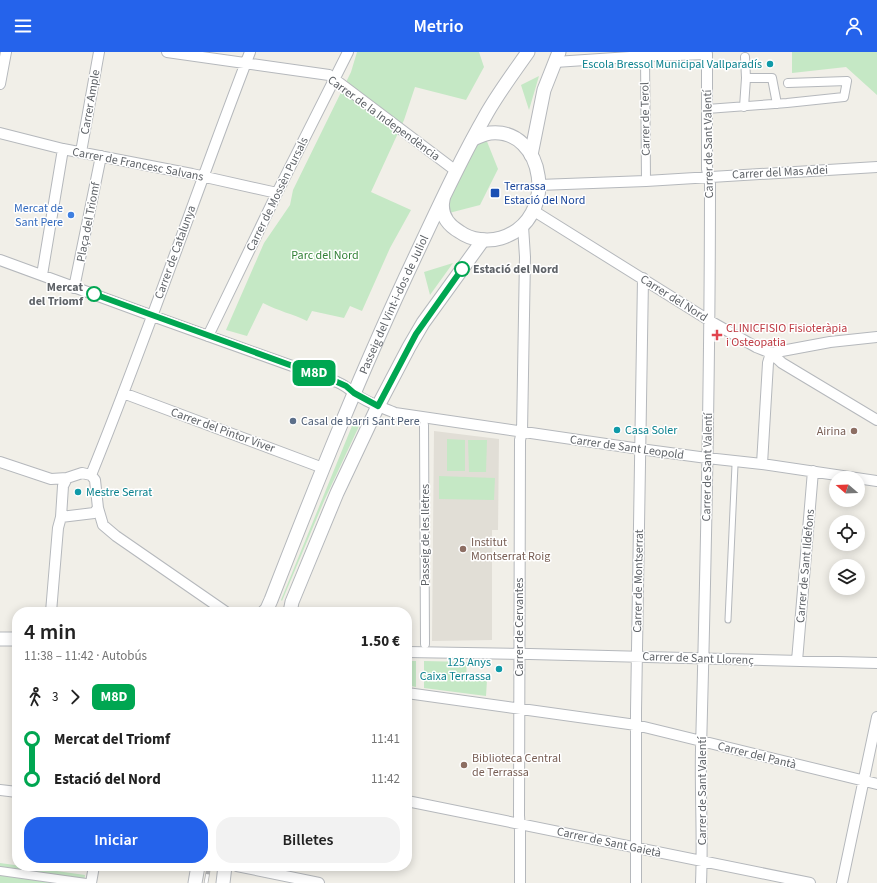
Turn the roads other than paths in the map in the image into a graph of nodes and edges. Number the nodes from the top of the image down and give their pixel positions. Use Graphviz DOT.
graph roads {
  1 [pos="6,52"];
  2 [pos="99,52"];
  3 [pos="167,52"];
  4 [pos="250,52"];
  5 [pos="348,52"];
  6 [pos="528,52"];
  7 [pos="708,53"];
  8 [pos="645,56"];
  9 [pos="557,57"];
  10 [pos="745,57"];
  11 [pos="245,64"];
  12 [pos="334,78"];
  13 [pos="746,78"];
  14 [pos="788,83"];
  15 [pos="0,84"];
  16 [pos="777,104"];
  17 [pos="744,107"];
  18 [pos="707,109"];
  19 [pos="0,133"];
  20 [pos="473,139"];
  21 [pos="62,149"];
  22 [pos="81,152"];
  23 [pos="531,155"];
  24 [pos="101,156"];
  25 [pos="877,167"];
  26 [pos="456,171"];
  27 [pos="203,176"];
  28 [pos="709,176"];
  29 [pos="646,181"];
  30 [pos="539,185"];
  31 [pos="277,193"];
  32 [pos="444,195"];
  33 [pos="534,211"];
  34 [pos="523,226"];
  35 [pos="483,240"];
  36 [pos="0,260"];
  37 [pos="42,275"];
  38 [pos="643,278"];
  39 [pos="74,288"];
  40 [pos="153,316"];
  41 [pos="710,321"];
  42 [pos="208,336"];
  43 [pos="877,336"];
  44 [pos="771,353"];
  45 [pos="123,393"];
  46 [pos="354,393"];
  47 [pos="378,406"];
  48 [pos="877,420"];
  49 [pos="424,425"];
  50 [pos="522,432"];
  51 [pos="640,449"];
  52 [pos="707,458"];
  53 [pos="734,461"];
  54 [pos="0,462"];
  55 [pos="762,464"];
  56 [pos="323,468"];
  57 [pos="813,471"];
  58 [pos="91,475"];
  59 [pos="67,478"];
  60 [pos="877,481"];
  61 [pos="98,508"];
  62 [pos="61,517"];
  63 [pos="50,607"];
  64 [pos="219,607"];
  65 [pos="268,607"];
  66 [pos="291,607"];
  67 [pos="728,620"];
  68 [pos="0,639"];
  69 [pos="12,639"];
  70 [pos="425,644"];
  71 [pos="412,652"];
  72 [pos="519,653"];
  73 [pos="637,656"];
  74 [pos="704,659"];
  75 [pos="797,661"];
  76 [pos="877,663"];
  77 [pos="412,694"];
  78 [pos="519,708"];
  79 [pos="877,717"];
  80 [pos="636,726"];
  81 [pos="702,741"];
  82 [pos="863,781"];
  83 [pos="877,784"];
  84 [pos="0,790"];
  85 [pos="12,791"];
  86 [pos="412,802"];
  87 [pos="519,823"];
  88 [pos="636,848"];
  89 [pos="702,861"];
  90 [pos="0,871"];
  91 [pos="93,871"];
  92 [pos="197,871"];
  93 [pos="224,871"];
  94 [pos="261,871"];
  95 [pos="86,883"];
  96 [pos="91,883"];
  97 [pos="195,883"];
  98 [pos="223,883"];
  99 [pos="319,883"];
  100 [pos="520,883"];
  101 [pos="636,883"];
  102 [pos="701,883"];
  103 [pos="810,883"];
  104 [pos="842,883"];
  1 -- 15 [label="street"];
  2 -- 22 [label="street, Carrer Ample"];
  3 -- 11 [label="street, Carrer de la Independència"];
  4 -- 11 [label="street, Carrer de Catalunya"];
  5 -- 12 [label="street, Carrer de Mossèn Pursals"];
  6 -- 20 [label="street, Passeig del Vint-i-dos de Juliol"];
  7 -- 8 [label="street"];
  7 -- 18 [label="street, Carrer de Sant Valentí"];
  8 -- 9 [label="street"];
  8 -- 29 [label="street, Carrer de Terol"];
  9 -- 23 [label="street"];
  10 -- 13 [label="street"];
  11 -- 12 [label="street, Carrer de la Independència"];
  11 -- 27 [label="street, Carrer de Catalunya"];
  12 -- 26 [label="street, Carrer de la Independència"];
  12 -- 31 [label="street, Carrer de Mossèn Pursals"];
  13 -- 16 [label="street"];
  13 -- 17 [label="street"];
  14 -- 16 [label="street"];
  16 -- 17 [label="street"];
  17 -- 18 [label="street"];
  18 -- 28 [label="street, Carrer de Sant Valentí"];
  19 -- 21 [label="street, Carrer de Francesc Salvans"];
  20 -- 23 [label="street"];
  20 -- 26 [label="street, Passeig del Vint-i-dos de Juliol"];
  21 -- 22 [label="street, Carrer de Francesc Salvans"];
  21 -- 37 [label="street"];
  22 -- 24 [label="street, Carrer de Francesc Salvans"];
  23 -- 30 [label="street"];
  24 -- 27 [label="street, Carrer de Francesc Salvans"];
  24 -- 39 [label="street, Plaça del Triomf"];
  25 -- 28 [label="street, Carrer del Mas Adei"];
  26 -- 32 [label="street, Passeig del Vint-i-dos de Juliol"];
  27 -- 31 [label="street, Carrer de Francesc Salvans"];
  27 -- 40 [label="street, Carrer de Catalunya"];
  28 -- 29 [label="street, Carrer del Mas Adei"];
  28 -- 41 [label="street, Carrer de Sant Valentí"];
  29 -- 30 [label="street, Carrer del Mas Adei"];
  30 -- 33 [label="street"];
  31 -- 42 [label="street, Carrer de Mossèn Pursals"];
  32 -- 35 [label="street"];
  32 -- 46 [label="street, Passeig del Vint-i-dos de Juliol"];
  33 -- 34 [label="street"];
  33 -- 38 [label="street, Carrer del Nord"];
  34 -- 35 [label="street"];
  34 -- 50 [label="street, Carrer de Cervantes"];
  35 -- 47 [label="street"];
  36 -- 37 [label="street, Carrer de Sant Leopold"];
  37 -- 39 [label="street, Carrer de Sant Leopold"];
  38 -- 41 [label="street, Carrer del Nord"];
  38 -- 51 [label="street, Carrer de Montserrat"];
  39 -- 40 [label="street, Carrer de Sant Leopold"];
  40 -- 42 [label="street, Carrer de Sant Leopold"];
  40 -- 45 [label="street, Carrer de Catalunya"];
  41 -- 44 [label="street, Carrer del Nord"];
  41 -- 52 [label="street, Carrer de Sant Valentí"];
  42 -- 46 [label="street, Carrer de Sant Leopold"];
  43 -- 44 [label="street"];
  44 -- 48 [label="street, Carrer del Nord"];
  44 -- 55 [label="street"];
  45 -- 56 [label="street, Carrer del Pintor Viver"];
  45 -- 58 [label="street, Carrer de Catalunya"];
  46 -- 47 [label="street, Carrer de Sant Leopold"];
  46 -- 56 [label="street, Passeig del Vint-i-dos de Juliol"];
  47 -- 50 [label="street, Carrer de Sant Leopold"];
  47 -- 66 [label="street"];
  49 -- 70 [label="street, Passeig de les lletres"];
  50 -- 51 [label="street, Carrer de Sant Leopold"];
  50 -- 72 [label="street, Carrer de Cervantes"];
  51 -- 52 [label="street, Carrer de Sant Leopold"];
  51 -- 73 [label="street, Carrer de Montserrat"];
  52 -- 53 [label="street, Carrer de Sant Leopold"];
  52 -- 74 [label="street, Carrer de Sant Valentí"];
  53 -- 55 [label="street, Carrer de Sant Leopold"];
  53 -- 67 [label="lane"];
  54 -- 59 [label="street"];
  55 -- 57 [label="street, Carrer de Sant Leopold"];
  56 -- 65 [label="street, Passeig del Vint-i-dos de Juliol"];
  57 -- 60 [label="street, Carrer de Sant Leopold"];
  57 -- 75 [label="street, Carrer de Sant Ildefons"];
  58 -- 59 [label="street"];
  58 -- 61 [label="street"];
  59 -- 62 [label="street"];
  61 -- 62 [label="street"];
  61 -- 64 [label="street"];
  62 -- 63 [label="street"];
  68 -- 69 [label="street"];
  71 -- 72 [label="street"];
  72 -- 73 [label="street, Carrer de Sant Llorenç"];
  72 -- 78 [label="street, Carrer de Cervantes"];
  73 -- 74 [label="street, Carrer de Sant Llorenç"];
  73 -- 80 [label="street, Carrer de Montserrat"];
  74 -- 75 [label="street, Carrer de Sant Llorenç"];
  74 -- 81 [label="street, Carrer de Sant Valentí"];
  75 -- 76 [label="street, Carrer de Sant Llorenç"];
  77 -- 78 [label="street"];
  78 -- 80 [label="street, Carrer del Pantà"];
  78 -- 87 [label="street, Carrer de Cervantes"];
  79 -- 82 [label="street"];
  80 -- 81 [label="street, Carrer del Pantà"];
  80 -- 88 [label="street, Carrer de Montserrat"];
  81 -- 82 [label="street, Carrer del Pantà"];
  81 -- 89 [label="street, Carrer de Sant Valentí"];
  82 -- 83 [label="street, Carrer del Pantà"];
  82 -- 104 [label="street"];
  84 -- 85 [label="street"];
  86 -- 87 [label="street, Carrer de Sant Gaietà"];
  87 -- 88 [label="street, Carrer de Sant Gaietà"];
  87 -- 100 [label="street, Carrer de Cervantes"];
  88 -- 89 [label="street, Carrer de Sant Gaietà"];
  88 -- 101 [label="street, Carrer de Montserrat"];
  89 -- 102 [label="street, Carrer de Sant Valentí"];
  89 -- 103 [label="street, Carrer de Sant Gaietà"];
  90 -- 95 [label="street"];
  91 -- 96 [label="street"];
  92 -- 97 [label="street"];
  93 -- 98 [label="street"];
  94 -- 99 [label="street"];
}
